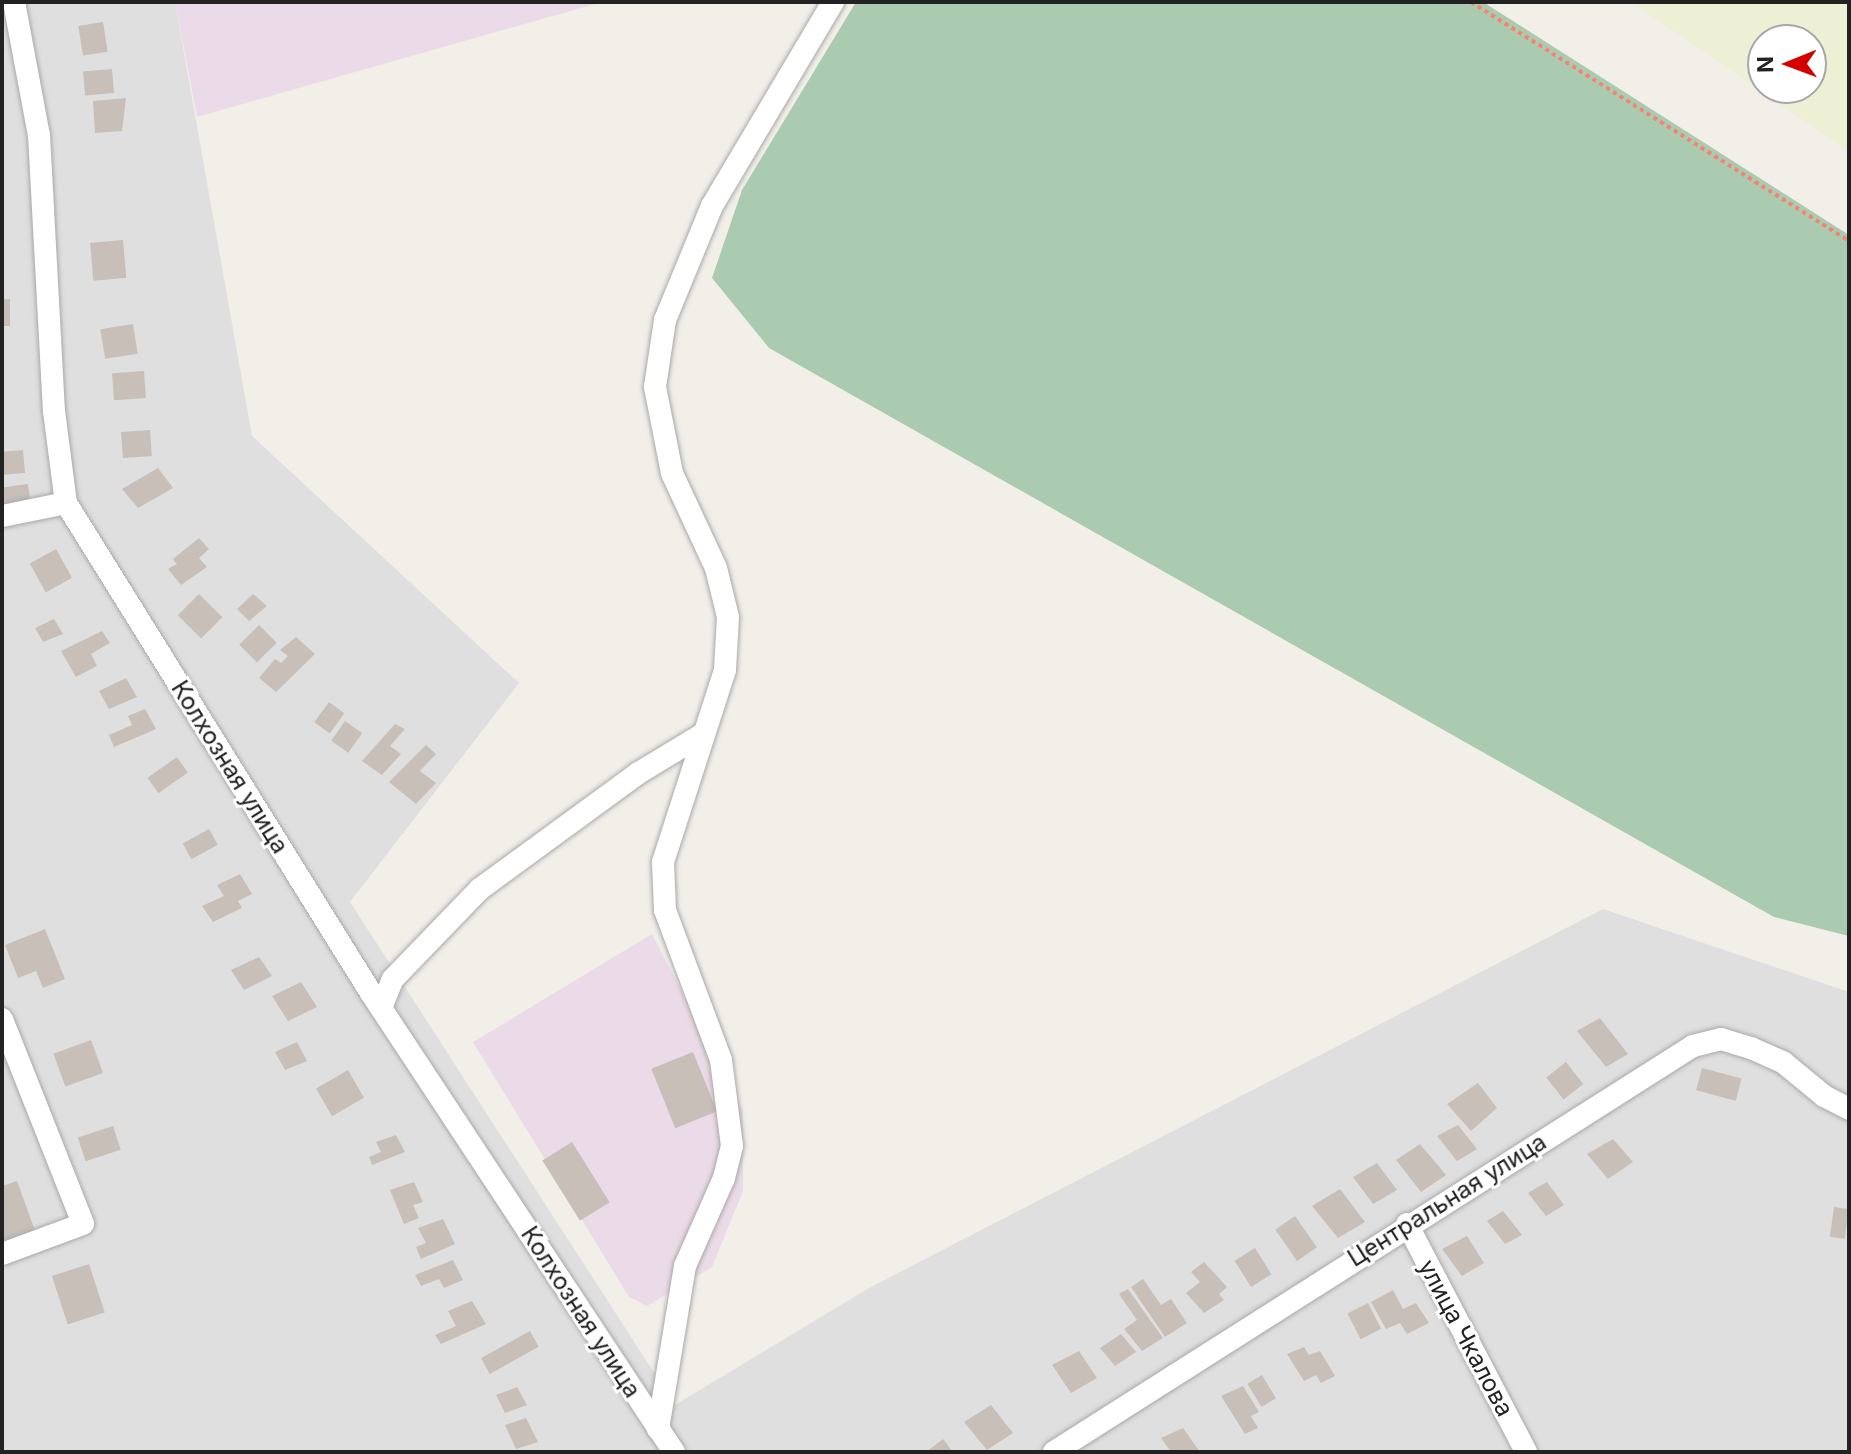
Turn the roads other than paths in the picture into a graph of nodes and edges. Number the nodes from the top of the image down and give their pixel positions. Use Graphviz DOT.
graph roads {
  1 [pos="14,2"];
  2 [pos="833,2"];
  3 [pos="66,503"];
  4 [pos="2,516"];
  5 [pos="703,734"];
  6 [pos="381,1008"];
  7 [pos="2,1019"];
  8 [pos="1849,1109"];
  9 [pos="1407,1224"];
  10 [pos="2,1254"];
  11 [pos="658,1429"];
  12 [pos="674,1452"];
  13 [pos="1054,1452"];
  14 [pos="1526,1452"];
  1 -- 3 [label="street, Колхозная улица"];
  2 -- 5 [label="street"];
  3 -- 4 [label="street"];
  3 -- 6 [label="street, Колхозная улица"];
  5 -- 6 [label="street"];
  5 -- 11 [label="street"];
  6 -- 11 [label="street, Колхозная улица"];
  7 -- 10 [label="street"];
  8 -- 9 [label="street, Центральная улица"];
  9 -- 13 [label="street, Центральная улица"];
  9 -- 14 [label="street, улица Чкалова"];
  11 -- 12 [label="street, Колхозная улица"];
}
